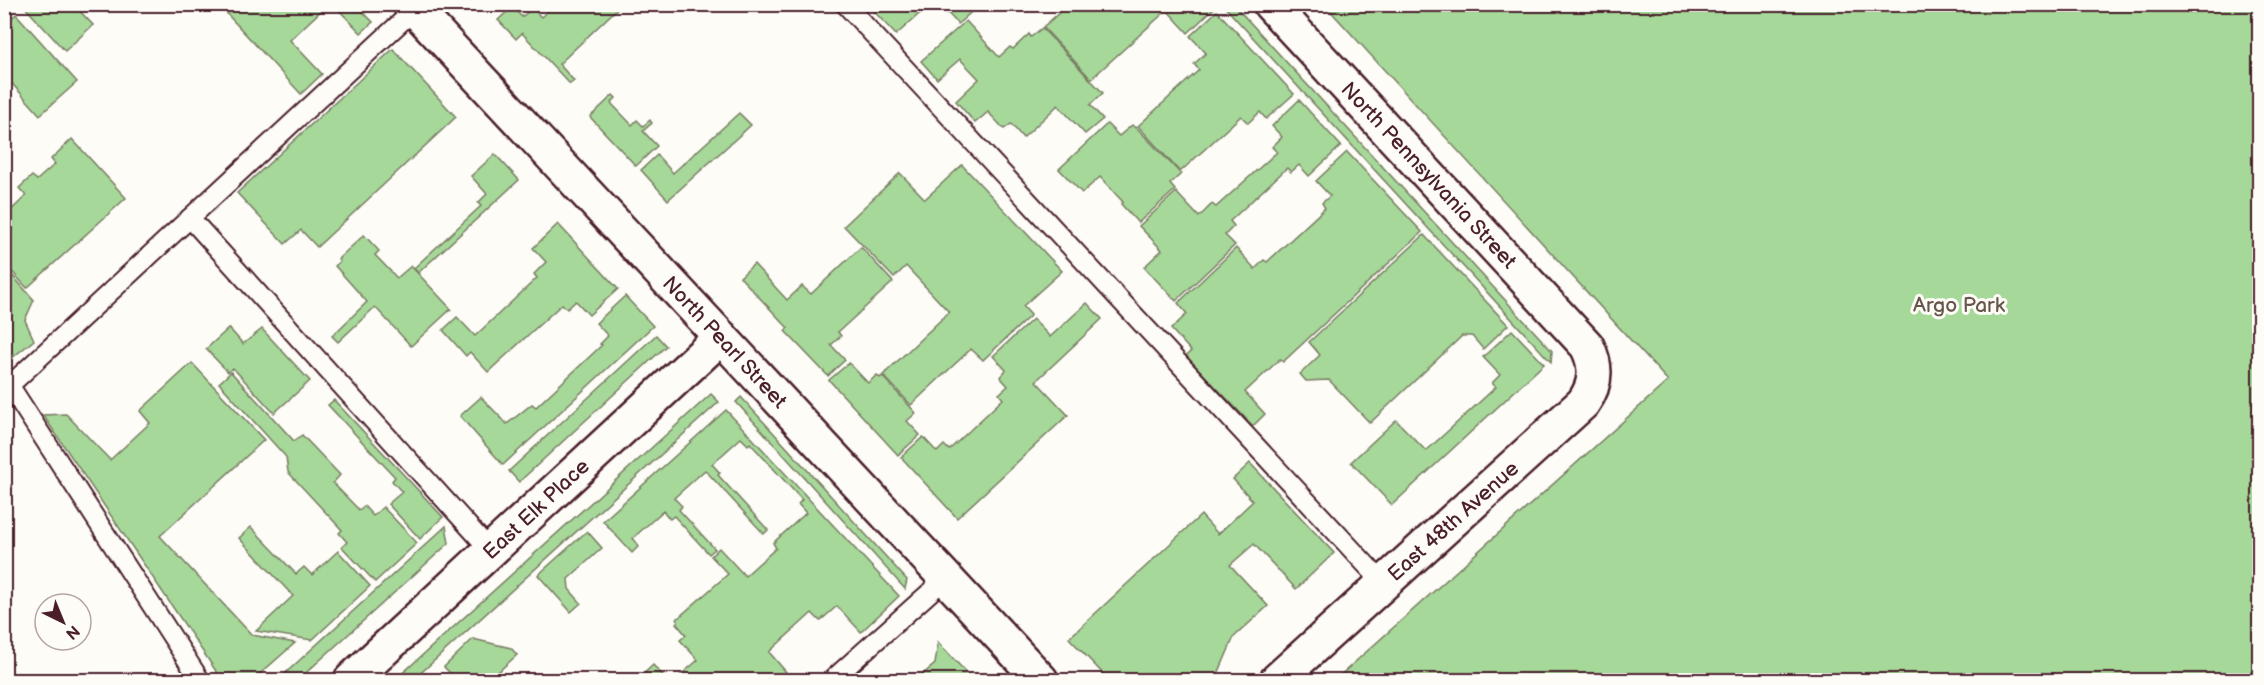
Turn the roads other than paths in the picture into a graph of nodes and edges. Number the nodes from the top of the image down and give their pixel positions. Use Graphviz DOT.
graph roads {
  1 [pos="845,4"];
  2 [pos="1270,4"];
  3 [pos="412,7"];
  4 [pos="190,218"];
  5 [pos="721,338"];
  6 [pos="1587,346"];
  7 [pos="7,381"];
  8 [pos="491,551"];
  9 [pos="946,578"];
  10 [pos="1384,584"];
  11 [pos="200,681"];
  12 [pos="351,681"];
  13 [pos="832,681"];
  14 [pos="1041,681"];
  15 [pos="1277,681"];
  1 -- 10 [label="lane"];
  2 -- 6 [label="street, North Pennsylvania Street"];
  3 -- 4 [label="lane"];
  3 -- 5 [label="street, North Pearl Street"];
  4 -- 7 [label="lane"];
  4 -- 8 [label="lane"];
  5 -- 8 [label="street, East Elk Place"];
  5 -- 9 [label="street, North Pearl Street"];
  6 -- 10 [label="street, East 48th Avenue"];
  7 -- 11 [label="lane"];
  8 -- 12 [label="street, East Elk Place"];
  9 -- 13 [label="lane"];
  9 -- 14 [label="street, North Pearl Street"];
  10 -- 15 [label="street, East 48th Avenue"];
}
